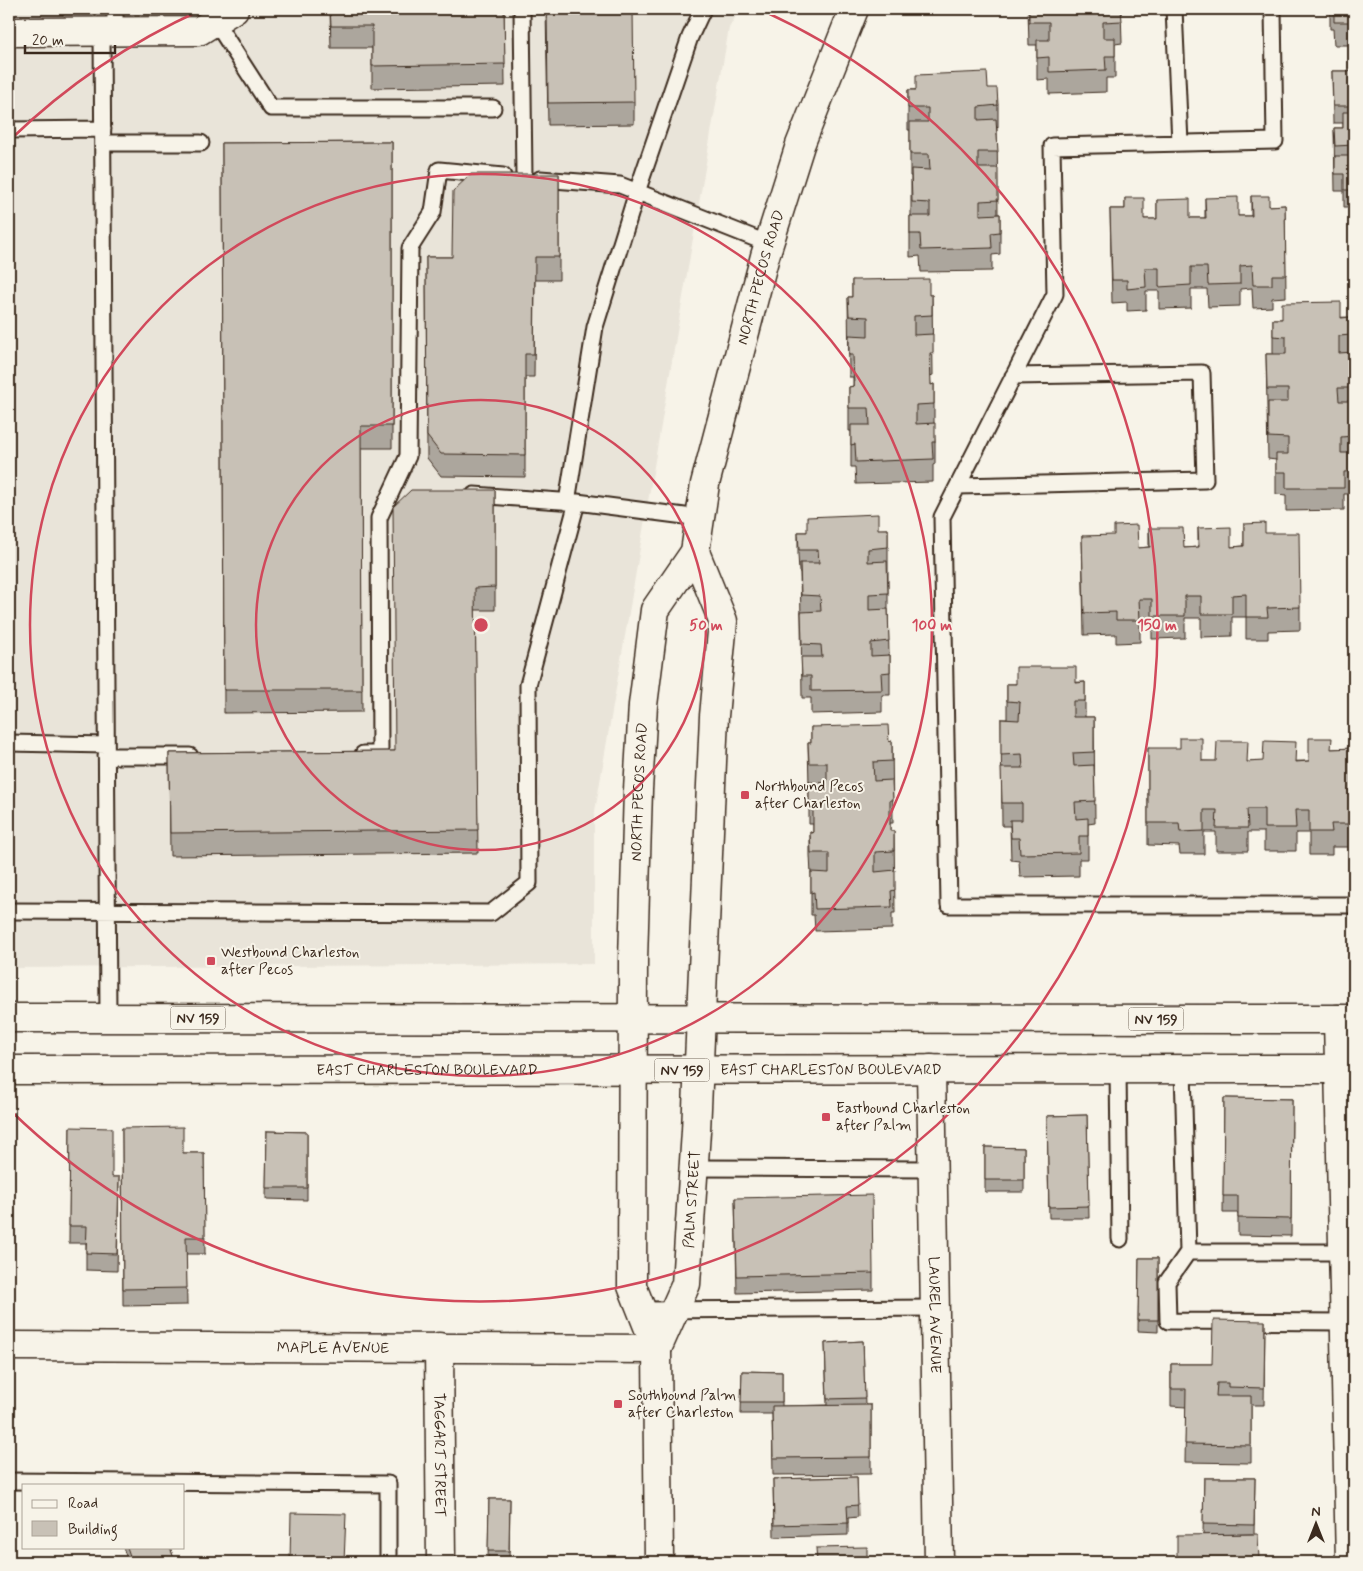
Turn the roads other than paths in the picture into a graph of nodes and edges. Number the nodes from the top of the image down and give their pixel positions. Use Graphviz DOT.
graph roads {
  1 [pos="522,9"];
  2 [pos="703,9"];
  3 [pos="854,9"];
  4 [pos="1174,9"];
  5 [pos="1273,9"];
  6 [pos="228,13"];
  7 [pos="111,24"];
  8 [pos="9,32"];
  9 [pos="492,108"];
  10 [pos="9,130"];
  11 [pos="103,136"];
  12 [pos="201,143"];
  13 [pos="1180,144"];
  14 [pos="524,178"];
  15 [pos="637,192"];
  16 [pos="769,244"];
  17 [pos="1013,376"];
  18 [pos="958,486"];
  19 [pos="392,490"];
  20 [pos="412,491"];
  21 [pos="460,495"];
  22 [pos="572,502"];
  23 [pos="700,518"];
  24 [pos="695,552"];
  25 [pos="9,743"];
  26 [pos="106,750"];
  27 [pos="351,754"];
  28 [pos="204,756"];
  29 [pos="1354,905"];
  30 [pos="9,911"];
  31 [pos="108,911"];
  32 [pos="9,1018"];
  33 [pos="108,1018"];
  34 [pos="1346,1019"];
  35 [pos="632,1044"];
  36 [pos="700,1044"];
  37 [pos="931,1069"];
  38 [pos="1118,1069"];
  39 [pos="1183,1069"];
  40 [pos="1346,1069"];
  41 [pos="9,1070"];
  42 [pos="694,1168"];
  43 [pos="932,1169"];
  44 [pos="1120,1240"];
  45 [pos="1188,1252"];
  46 [pos="1343,1252"];
  47 [pos="935,1308"];
  48 [pos="642,1310"];
  49 [pos="675,1310"];
  50 [pos="1344,1322"];
  51 [pos="9,1346"];
  52 [pos="439,1347"];
  53 [pos="657,1349"];
  54 [pos="9,1481"];
  55 [pos="388,1562"];
  56 [pos="441,1562"];
  57 [pos="659,1562"];
  58 [pos="939,1562"];
  59 [pos="1350,1562"];
  1 -- 14 [label="lane"];
  2 -- 15 [label="lane"];
  3 -- 16 [label="main road, NORTH PECOS ROAD"];
  4 -- 13 [label="lane"];
  5 -- 13 [label="lane"];
  6 -- 7 [label="main road"];
  6 -- 9 [label="lane"];
  7 -- 8 [label="main road"];
  7 -- 11 [label="lane"];
  10 -- 11 [label="lane"];
  11 -- 12 [label="lane"];
  11 -- 26 [label="lane"];
  13 -- 17 [label="lane"];
  14 -- 15 [label="lane"];
  14 -- 19 [label="lane"];
  15 -- 16 [label="lane"];
  15 -- 22 [label="lane"];
  16 -- 23 [label="main road, NORTH PECOS ROAD"];
  17 -- 18 [label="lane"];
  17 -- 18 [label="lane"];
  18 -- 29 [label="lane"];
  19 -- 20 [label="lane"];
  19 -- 27 [label="lane"];
  21 -- 22 [label="lane"];
  22 -- 23 [label="lane"];
  22 -- 31 [label="lane"];
  23 -- 24 [label="main road, NORTH PECOS ROAD"];
  24 -- 35 [label="main road, NORTH PECOS ROAD"];
  24 -- 36 [label="main road"];
  25 -- 26 [label="lane"];
  26 -- 28 [label="lane"];
  26 -- 31 [label="lane"];
  30 -- 31 [label="lane"];
  31 -- 33 [label="lane"];
  32 -- 33 [label="main road, EAST CHARLESTON BOULEVARD / NV 159"];
  33 -- 35 [label="main road, EAST CHARLESTON BOULEVARD / NV 159"];
  34 -- 36 [label="main road, EAST CHARLESTON BOULEVARD / NV 159"];
  34 -- 40 [label="main road"];
  35 -- 36 [label="main road, EAST CHARLESTON BOULEVARD / NV 159"];
  35 -- 36 [label="main road, EAST CHARLESTON BOULEVARD / NV 159"];
  35 -- 41 [label="main road, EAST CHARLESTON BOULEVARD / NV 159"];
  35 -- 48 [label="main road, PALM STREET"];
  36 -- 37 [label="main road, EAST CHARLESTON BOULEVARD / NV 159"];
  36 -- 42 [label="main road, PALM STREET"];
  37 -- 38 [label="main road, EAST CHARLESTON BOULEVARD / NV 159"];
  37 -- 43 [label="main road, LAUREL AVENUE"];
  38 -- 39 [label="main road, EAST CHARLESTON BOULEVARD / NV 159"];
  38 -- 44 [label="lane"];
  39 -- 40 [label="main road, EAST CHARLESTON BOULEVARD / NV 159"];
  39 -- 45 [label="lane"];
  40 -- 46 [label="main road"];
  42 -- 43 [label="lane"];
  42 -- 49 [label="main road, PALM STREET"];
  43 -- 47 [label="main road, LAUREL AVENUE"];
  45 -- 46 [label="lane"];
  45 -- 50 [label="lane"];
  46 -- 50 [label="main road"];
  47 -- 49 [label="lane"];
  47 -- 58 [label="main road, LAUREL AVENUE"];
  48 -- 49 [label="lane"];
  48 -- 53 [label="main road, PALM STREET"];
  49 -- 53 [label="main road, PALM STREET"];
  50 -- 59 [label="main road"];
  51 -- 52 [label="main road, MAPLE AVENUE"];
  52 -- 53 [label="main road, MAPLE AVENUE"];
  52 -- 56 [label="main road, TAGGART STREET"];
  53 -- 57 [label="main road, PALM STREET"];
  54 -- 55 [label="lane"];
}
